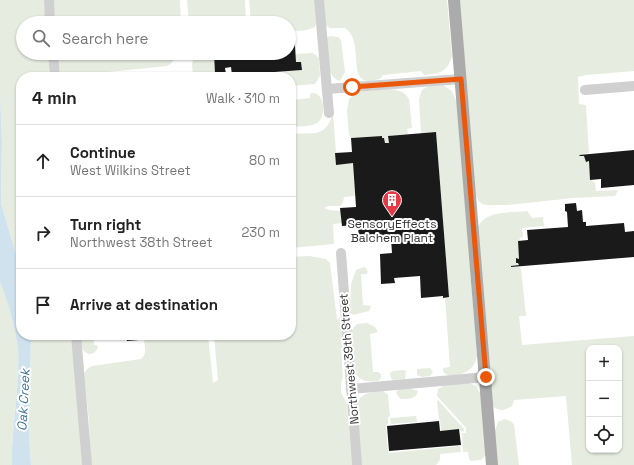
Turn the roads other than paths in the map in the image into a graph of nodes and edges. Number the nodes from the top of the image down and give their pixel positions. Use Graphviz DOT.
graph roads {
  1 [pos="49,0"];
  2 [pos="319,0"];
  3 [pos="454,0"];
  4 [pos="50,16"];
  5 [pos="54,60"];
  6 [pos="55,72"];
  7 [pos="461,79"];
  8 [pos="634,86"];
  9 [pos="327,88"];
  10 [pos="585,90"];
  11 [pos="329,114"];
  12 [pos="340,253"];
  13 [pos="76,340"];
  14 [pos="486,377"];
  15 [pos="351,389"];
  16 [pos="87,465"];
  17 [pos="358,465"];
  18 [pos="492,465"];
  1 -- 4 [label="street"];
  2 -- 9 [label="street"];
  3 -- 7 [label="main road"];
  5 -- 6 [label="street"];
  7 -- 9 [label="street"];
  7 -- 14 [label="main road"];
  8 -- 10 [label="street"];
  9 -- 11 [label="street"];
  12 -- 15 [label="street, Northwest 39th Street"];
  13 -- 16 [label="street"];
  14 -- 15 [label="street"];
  14 -- 18 [label="main road"];
  15 -- 17 [label="street, Northwest 39th Street"];
}
